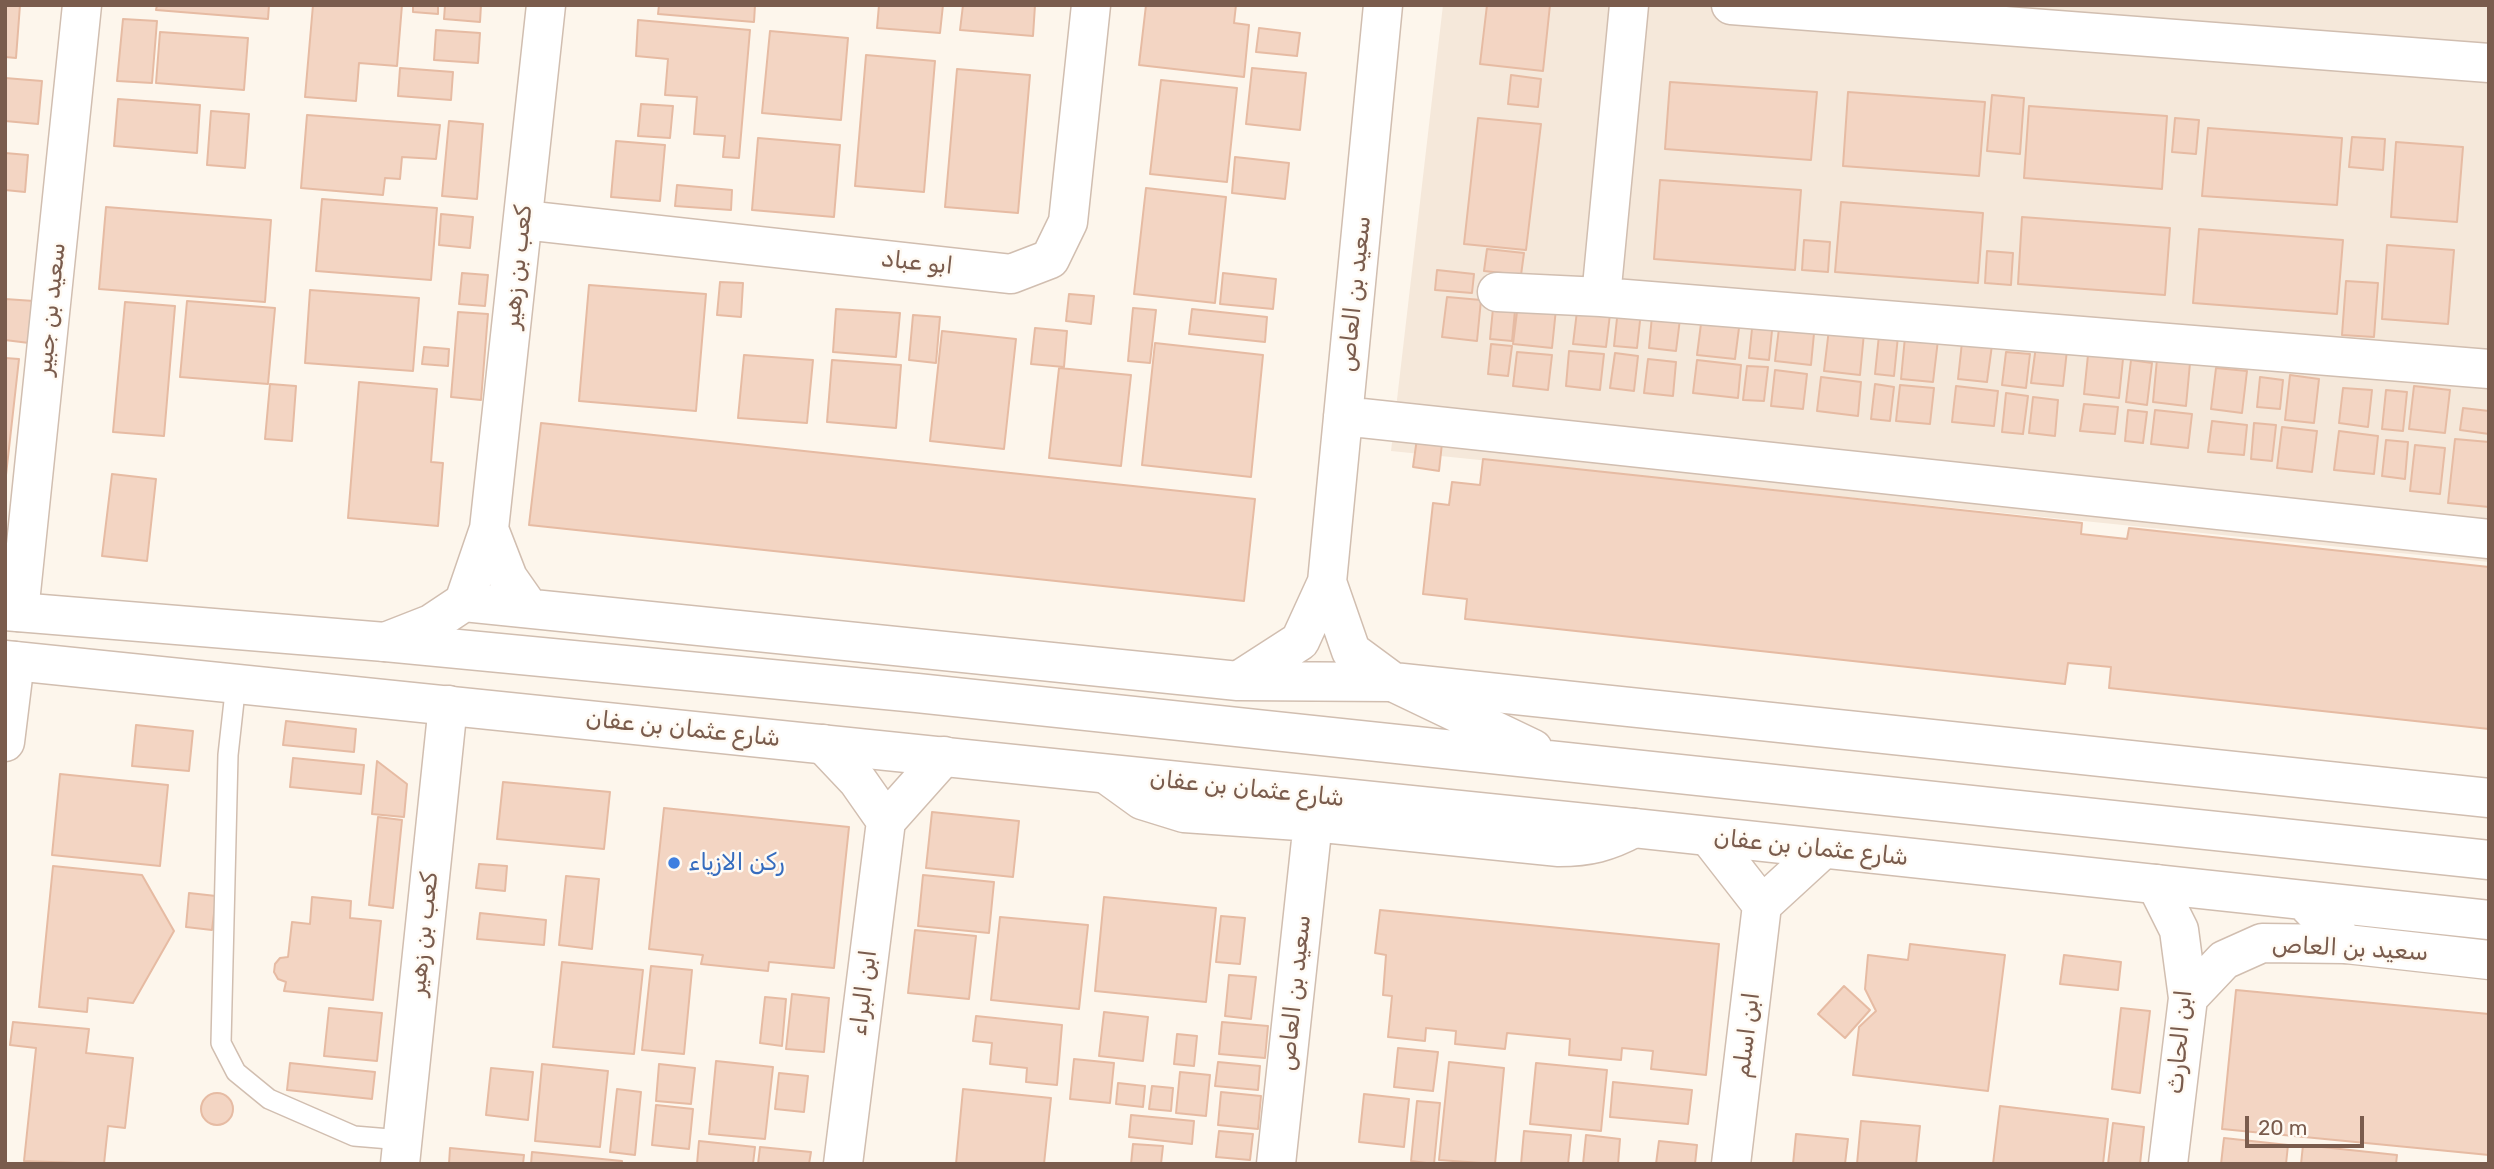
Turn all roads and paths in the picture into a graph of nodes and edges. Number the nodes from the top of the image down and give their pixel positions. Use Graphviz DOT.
graph roads {
  1 [pos="82,5"];
  2 [pos="546,5"];
  3 [pos="1091,5"];
  4 [pos="1383,5"];
  5 [pos="1629,5"];
  6 [pos="1731,5"];
  7 [pos="1986,14"];
  8 [pos="2489,63"];
  9 [pos="524,220"];
  10 [pos="1497,292"];
  11 [pos="1601,297"];
  12 [pos="2489,369"];
  13 [pos="1343,416"];
  14 [pos="489,529"];
  15 [pos="2489,538"];
  16 [pos="1327,582"];
  17 [pos="464,602"];
  18 [pos="529,608"];
  19 [pos="12,612"];
  20 [pos="386,642"];
  21 [pos="9,679"];
  22 [pos="1238,681"];
  23 [pos="1393,682"];
  24 [pos="236,683"];
  25 [pos="448,705"];
  26 [pos="5,742"];
  27 [pos="823,744"];
  28 [pos="944,756"];
  29 [pos="1557,761"];
  30 [pos="1106,774"];
  31 [pos="2489,798"];
  32 [pos="886,821"];
  33 [pos="1313,822"];
  34 [pos="1634,828"];
  35 [pos="1709,837"];
  36 [pos="1823,849"];
  37 [pos="2489,860"];
  38 [pos="2156,884"];
  39 [pos="2303,900"];
  40 [pos="1762,905"];
  41 [pos="2489,920"];
  42 [pos="2346,944"];
  43 [pos="2489,960"];
  44 [pos="2188,998"];
  45 [pos="401,1152"];
  46 [pos="843,1164"];
  47 [pos="1276,1164"];
  48 [pos="1731,1164"];
  49 [pos="2168,1164"];
  1 -- 19 [label="street, سعيد بن جبير"];
  2 -- 9 [label="street, كعب بن زهير"];
  3 -- 9 [label="street, ابو عباد"];
  4 -- 13 [label="street, سعيد بن العاص"];
  5 -- 11 [label="street"];
  6 -- 7 [label="street"];
  7 -- 8 [label="street"];
  9 -- 14 [label="street, كعب بن زهير"];
  10 -- 11 [label="street"];
  11 -- 12 [label="street"];
  13 -- 15 [label="street"];
  13 -- 16 [label="street, سعيد بن العاص"];
  14 -- 17 [label="street, كعب بن زهير"];
  14 -- 18 [label="street, كعب بن زهير"];
  16 -- 22 [label="street, سعيد بن العاص"];
  16 -- 23 [label="street, سعيد بن العاص"];
  17 -- 18 [label="street"];
  17 -- 20 [label="street"];
  18 -- 22 [label="street"];
  19 -- 20 [label="street"];
  20 -- 29 [label="street"];
  21 -- 24 [label="street, شارع عثمان بن عفان"];
  21 -- 26 [label="street"];
  22 -- 23 [label="street"];
  23 -- 29 [label="street"];
  23 -- 31 [label="street"];
  24 -- 25 [label="street, شارع عثمان بن عفان"];
  24 -- 45 [label="lane"];
  25 -- 27 [label="street, شارع عثمان بن عفان"];
  25 -- 45 [label="street, كعب بن زهير"];
  27 -- 28 [label="street, شارع عثمان بن عفان"];
  27 -- 32 [label="street"];
  28 -- 30 [label="street, شارع عثمان بن عفان"];
  28 -- 32 [label="street"];
  29 -- 37 [label="street"];
  30 -- 33 [label="street"];
  30 -- 34 [label="street, شارع عثمان بن عفان"];
  32 -- 46 [label="street, ابن البراء"];
  33 -- 34 [label="street"];
  33 -- 47 [label="street, سعيد بن العاص"];
  34 -- 35 [label="street, شارع عثمان بن عفان"];
  35 -- 36 [label="street, شارع عثمان بن عفان"];
  35 -- 40 [label="street"];
  36 -- 38 [label="street, شارع عثمان بن عفان"];
  36 -- 40 [label="street"];
  38 -- 39 [label="street, شارع عثمان بن عفان"];
  38 -- 44 [label="street, ابن الحارث"];
  39 -- 41 [label="street, شارع عثمان بن عفان"];
  39 -- 42 [label="street"];
  40 -- 48 [label="street, ابن اسلم"];
  42 -- 43 [label="street, سعيد بن العاص"];
  42 -- 44 [label="street, سعيد بن العاص"];
  44 -- 49 [label="street, ابن الحارث"];
}
